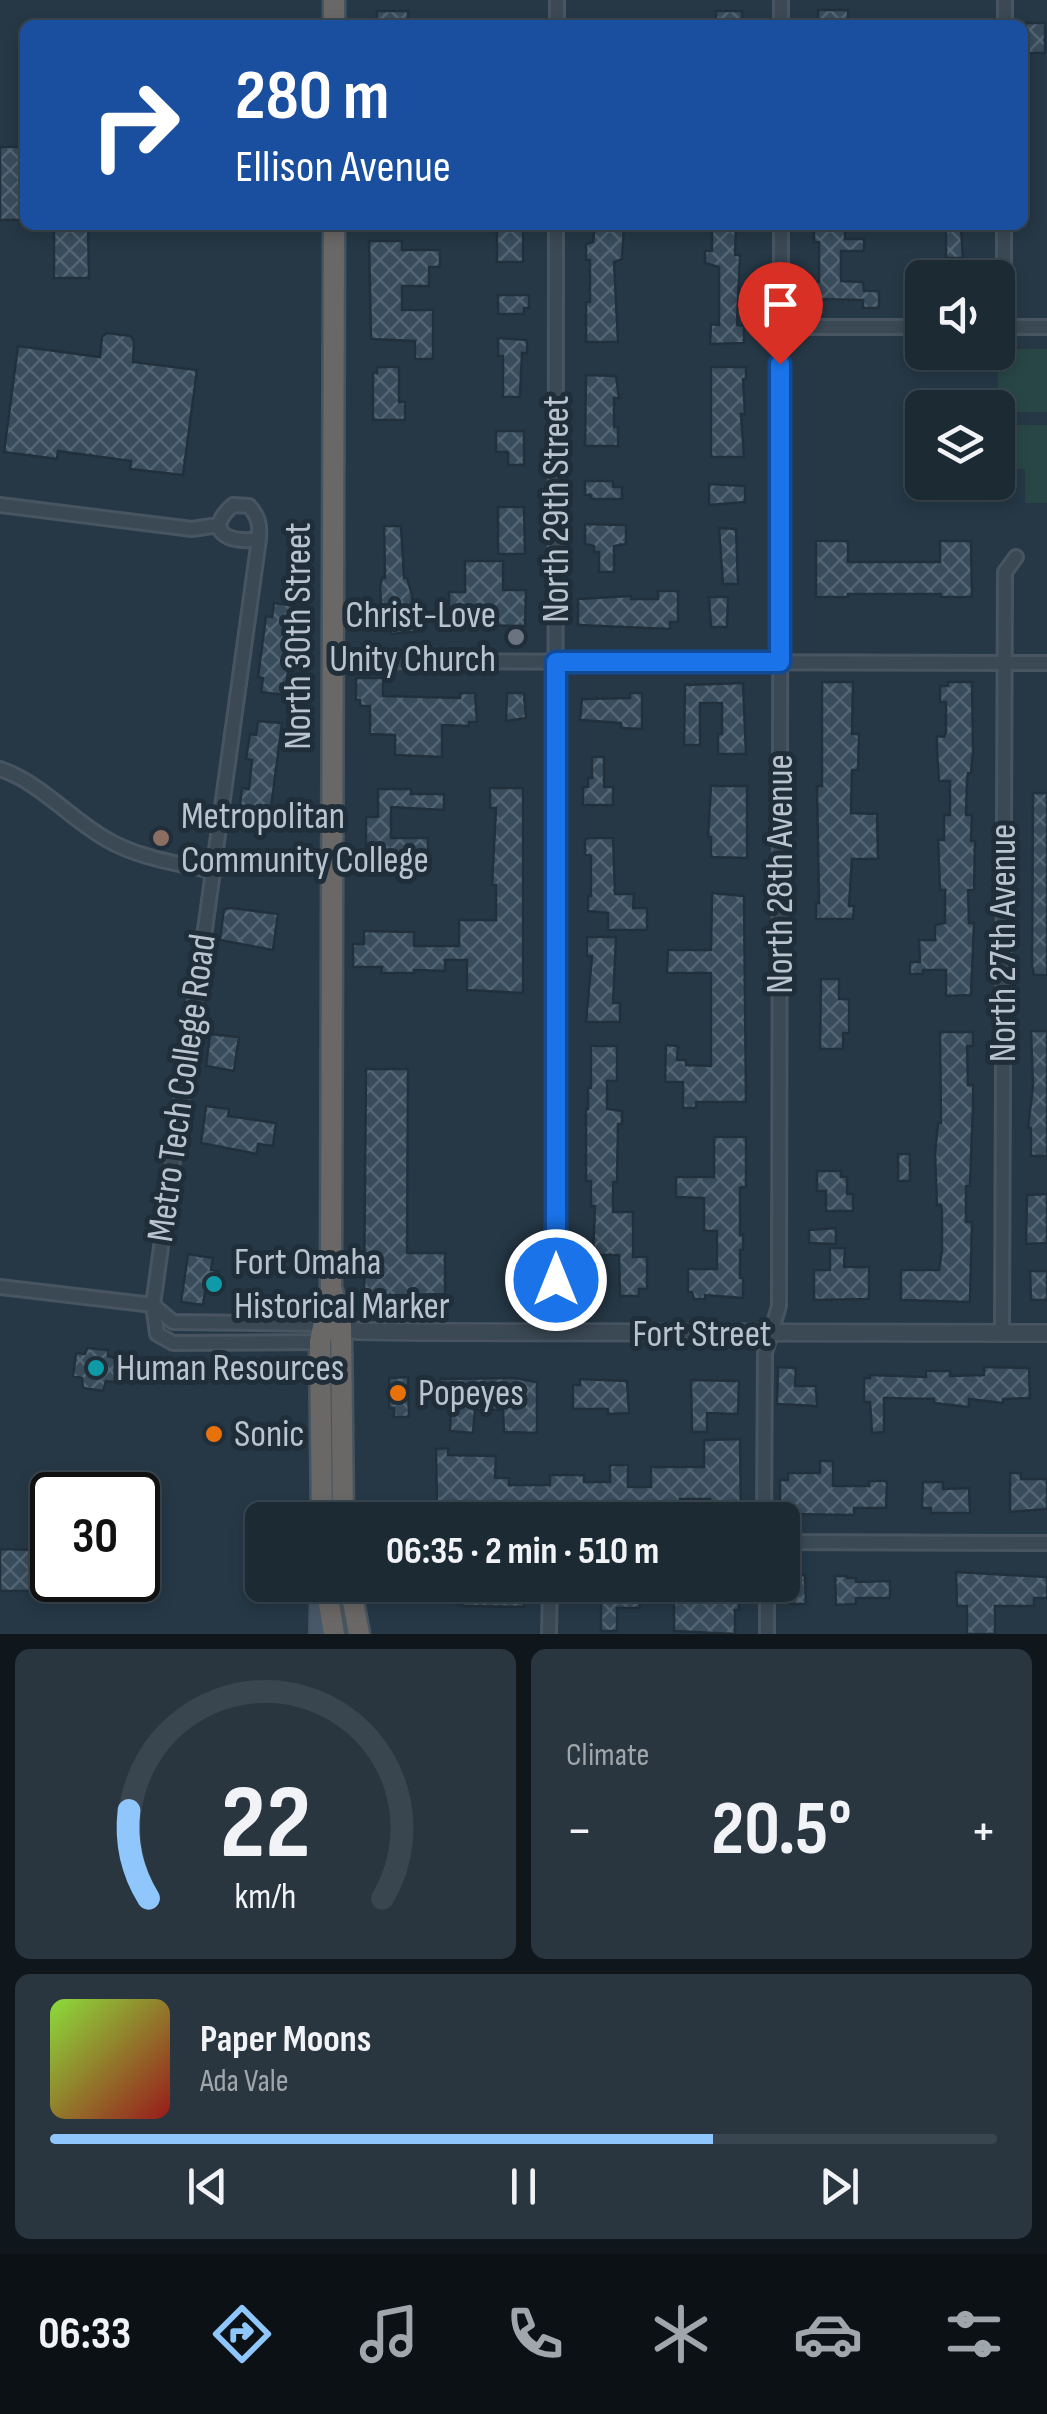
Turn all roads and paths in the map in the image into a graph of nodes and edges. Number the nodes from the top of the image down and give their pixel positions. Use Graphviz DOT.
graph roads {
  1 [pos="334,230"];
  2 [pos="556,230"];
  3 [pos="780,230"];
  4 [pos="1004,230"];
  5 [pos="1003,260"];
  6 [pos="780,327"];
  7 [pos="905,327"];
  8 [pos="1015,327"];
  9 [pos="1047,327"];
  10 [pos="0,505"];
  11 [pos="219,525"];
  12 [pos="258,540"];
  13 [pos="1016,557"];
  14 [pos="333,661"];
  15 [pos="556,662"];
  16 [pos="780,662"];
  17 [pos="1004,662"];
  18 [pos="1047,662"];
  19 [pos="0,769"];
  20 [pos="212,871"];
  21 [pos="0,1287"];
  22 [pos="152,1306"];
  23 [pos="336,1332"];
  24 [pos="556,1333"];
  25 [pos="772,1334"];
  26 [pos="1002,1334"];
  27 [pos="1047,1334"];
  28 [pos="323,1502"];
  29 [pos="342,1502"];
  30 [pos="764,1502"];
  31 [pos="800,1542"];
  32 [pos="1047,1543"];
  33 [pos="322,1602"];
  34 [pos="327,1602"];
  35 [pos="353,1602"];
  36 [pos="550,1602"];
  37 [pos="767,1602"];
  38 [pos="319,1634"];
  39 [pos="334,1634"];
  40 [pos="359,1634"];
  41 [pos="550,1634"];
  42 [pos="767,1634"];
  1 -- 14 [label="highway, North 30th Street"];
  2 -- 15 [label="street, North 29th Street"];
  3 -- 6 [label="street, North 28th Avenue"];
  4 -- 5 [label="street"];
  6 -- 7 [label="street"];
  6 -- 16 [label="street, North 28th Avenue"];
  8 -- 9 [label="street"];
  10 -- 11 [label="street"];
  11 -- 12 [label="street"];
  11 -- 12 [label="street"];
  12 -- 20 [label="street, Metro Tech College Road"];
  13 -- 17 [label="street, North 27th Avenue"];
  14 -- 15 [label="street"];
  14 -- 23 [label="highway, North 30th Street"];
  15 -- 16 [label="street"];
  15 -- 24 [label="street, North 29th Street"];
  16 -- 17 [label="street"];
  16 -- 25 [label="street, North 28th Avenue"];
  17 -- 18 [label="street"];
  17 -- 26 [label="street, North 27th Avenue"];
  19 -- 20 [label="street"];
  20 -- 22 [label="street, Metro Tech College Road"];
  21 -- 22 [label="street, Fort Street"];
  22 -- 23 [label="street, Fort Street"];
  22 -- 23 [label="street, Fort Street"];
  23 -- 24 [label="street, Fort Street"];
  23 -- 28 [label="highway, North 30th Street"];
  23 -- 29 [label="highway, North 30th Street"];
  24 -- 25 [label="street, Fort Street"];
  25 -- 26 [label="street, Fort Street"];
  25 -- 30 [label="street, North 28th Avenue"];
  26 -- 27 [label="street, Fort Street"];
  31 -- 32 [label="street"];
  33 -- 38 [label="main road"];
  34 -- 39 [label="highway"];
  35 -- 40 [label="highway"];
  36 -- 41 [label="street"];
  37 -- 42 [label="street"];
}
